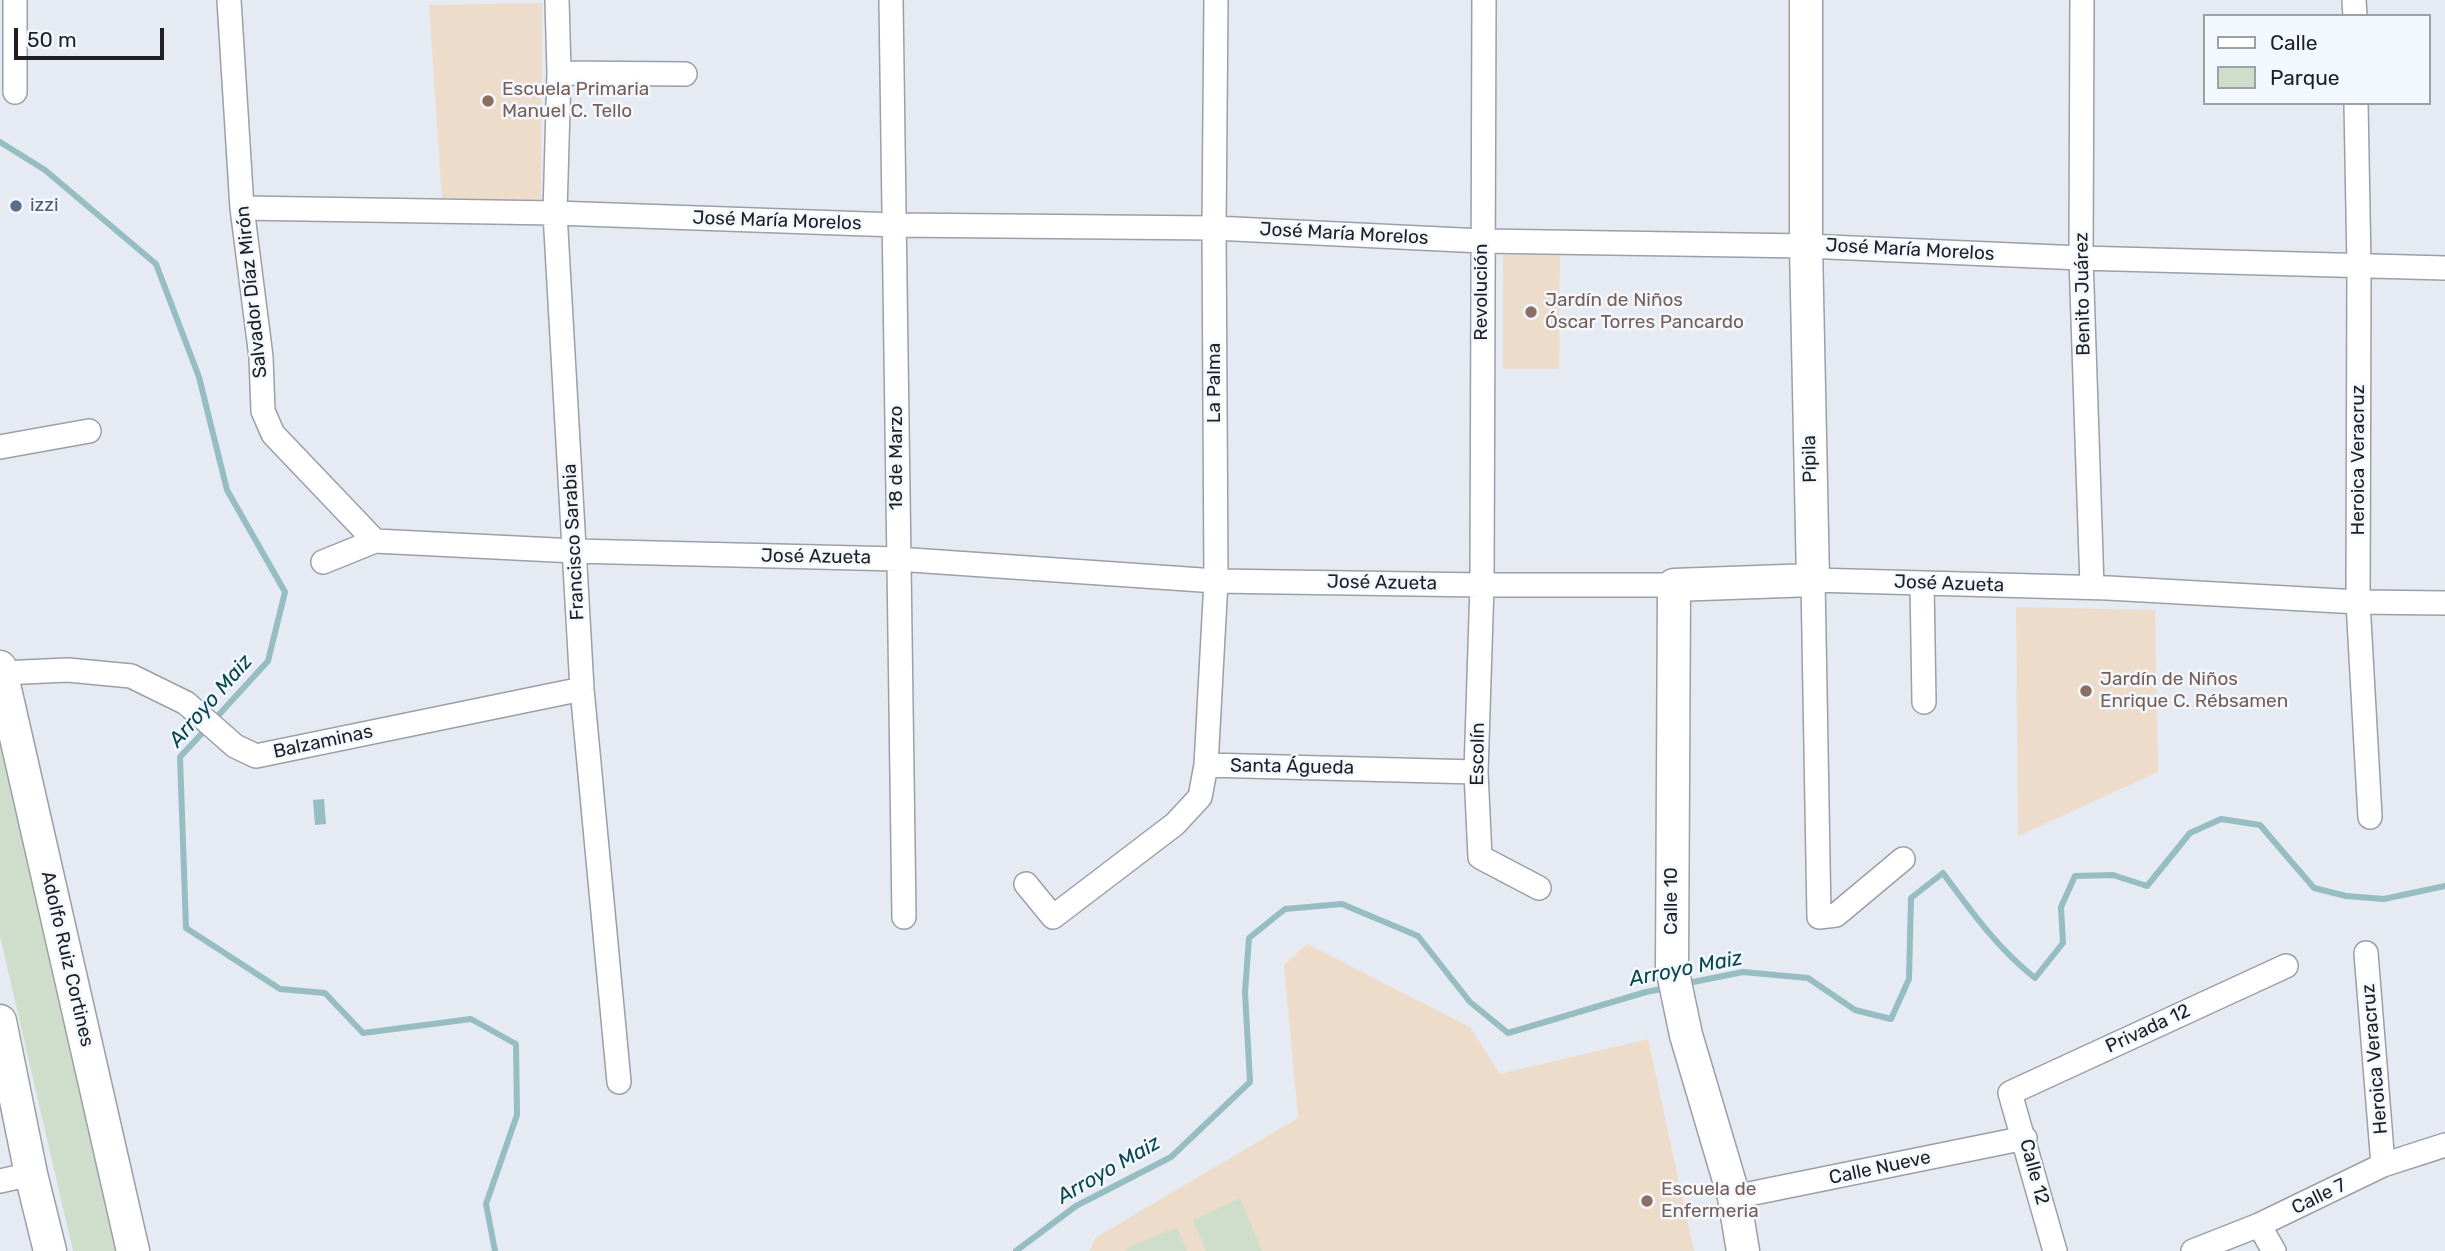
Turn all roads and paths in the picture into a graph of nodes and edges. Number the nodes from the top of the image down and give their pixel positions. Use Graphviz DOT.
graph roads {
  1 [pos="15,0"];
  2 [pos="229,0"];
  3 [pos="557,0"];
  4 [pos="891,0"];
  5 [pos="1216,0"];
  6 [pos="1484,0"];
  7 [pos="1806,0"];
  8 [pos="2081,0"];
  9 [pos="559,73"];
  10 [pos="685,74"];
  11 [pos="15,92"];
  12 [pos="2356,105"];
  13 [pos="242,208"];
  14 [pos="555,214"];
  15 [pos="896,225"];
  16 [pos="1214,228"];
  17 [pos="1482,240"];
  18 [pos="1805,246"];
  19 [pos="2081,258"];
  20 [pos="2359,266"];
  21 [pos="2445,268"];
  22 [pos="89,431"];
  23 [pos="0,447"];
  24 [pos="375,541"];
  25 [pos="575,551"];
  26 [pos="897,559"];
  27 [pos="323,562"];
  28 [pos="1813,580"];
  29 [pos="1216,581"];
  30 [pos="1922,583"];
  31 [pos="1482,585"];
  32 [pos="1674,585"];
  33 [pos="2092,587"];
  34 [pos="2358,602"];
  35 [pos="2445,603"];
  36 [pos="2,687"];
  37 [pos="582,689"];
  38 [pos="1924,702"];
  39 [pos="1206,765"];
  40 [pos="1476,772"];
  41 [pos="2370,817"];
  42 [pos="1903,859"];
  43 [pos="1026,884"];
  44 [pos="1539,888"];
  45 [pos="904,917"];
  46 [pos="2366,953"];
  47 [pos="2287,966"];
  48 [pos="0,1021"];
  49 [pos="620,1082"];
  50 [pos="2010,1093"];
  51 [pos="2025,1138"];
  52 [pos="2445,1145"];
  53 [pos="2383,1165"];
  54 [pos="31,1174"];
  55 [pos="0,1181"];
  56 [pos="1734,1197"];
  57 [pos="2259,1225"];
  58 [pos="50,1251"];
  59 [pos="133,1251"];
  60 [pos="1743,1251"];
  61 [pos="2055,1251"];
  62 [pos="2193,1251"];
  63 [pos="2274,1251"];
  1 -- 11 [label="street"];
  2 -- 13 [label="street, Salvador Díaz Mirón"];
  3 -- 9 [label="street, Francisco Sarabia"];
  4 -- 15 [label="street, 18 de Marzo"];
  5 -- 16 [label="street, La Palma"];
  6 -- 17 [label="street, Revolución"];
  7 -- 18 [label="main road, Pípila"];
  8 -- 19 [label="street, Benito Juárez"];
  9 -- 10 [label="street"];
  9 -- 14 [label="street, Francisco Sarabia"];
  12 -- 20 [label="street, Heroica Veracruz"];
  13 -- 14 [label="street, José María Morelos"];
  13 -- 24 [label="street, Salvador Díaz Mirón"];
  14 -- 15 [label="street, José María Morelos"];
  14 -- 25 [label="street, Francisco Sarabia"];
  15 -- 16 [label="street, José María Morelos"];
  15 -- 26 [label="street, 18 de Marzo"];
  16 -- 17 [label="street, José María Morelos"];
  16 -- 29 [label="street, La Palma"];
  17 -- 18 [label="street, José María Morelos"];
  17 -- 31 [label="street, Revolución"];
  18 -- 19 [label="street, José María Morelos"];
  18 -- 28 [label="main road, Pípila"];
  19 -- 20 [label="street, José María Morelos"];
  19 -- 33 [label="street, Benito Juárez"];
  20 -- 21 [label="street, José María Morelos"];
  20 -- 34 [label="street, Heroica Veracruz"];
  22 -- 23 [label="street"];
  24 -- 25 [label="street, José Azueta"];
  24 -- 27 [label="street, José Azueta"];
  25 -- 26 [label="street, José Azueta"];
  25 -- 37 [label="street, Francisco Sarabia"];
  26 -- 29 [label="street, José Azueta"];
  26 -- 45 [label="street, 18 de Marzo"];
  28 -- 30 [label="street, José Azueta"];
  28 -- 32 [label="main road, José Azueta"];
  28 -- 42 [label="street, Pípila"];
  29 -- 31 [label="street, José Azueta"];
  29 -- 39 [label="street, La Palma"];
  30 -- 33 [label="street, José Azueta"];
  30 -- 38 [label="street"];
  31 -- 32 [label="street, José Azueta"];
  31 -- 40 [label="street, Escolín"];
  32 -- 56 [label="main road, Calle 10"];
  33 -- 34 [label="street, José Azueta"];
  34 -- 35 [label="street, José Azueta"];
  34 -- 41 [label="street, Heroica Veracruz"];
  36 -- 37 [label="street, Balzaminas"];
  36 -- 59 [label="main road, Adolfo Ruiz Cortines"];
  37 -- 49 [label="street, Francisco Sarabia"];
  39 -- 40 [label="street, Santa Águeda"];
  39 -- 43 [label="street, Santa Águeda"];
  40 -- 44 [label="street, Escolín"];
  46 -- 53 [label="street, Heroica Veracruz"];
  47 -- 50 [label="street, Privada 12"];
  48 -- 54 [label="main road"];
  50 -- 51 [label="street, Calle 12"];
  51 -- 56 [label="street, Calle Nueve"];
  51 -- 61 [label="street, Calle 12"];
  52 -- 53 [label="street, Calle 7"];
  53 -- 57 [label="street, Calle 7"];
  54 -- 55 [label="street"];
  54 -- 58 [label="main road"];
  56 -- 60 [label="main road, Calle 10"];
  57 -- 62 [label="street, Calle 7"];
  57 -- 63 [label="street"];
}
